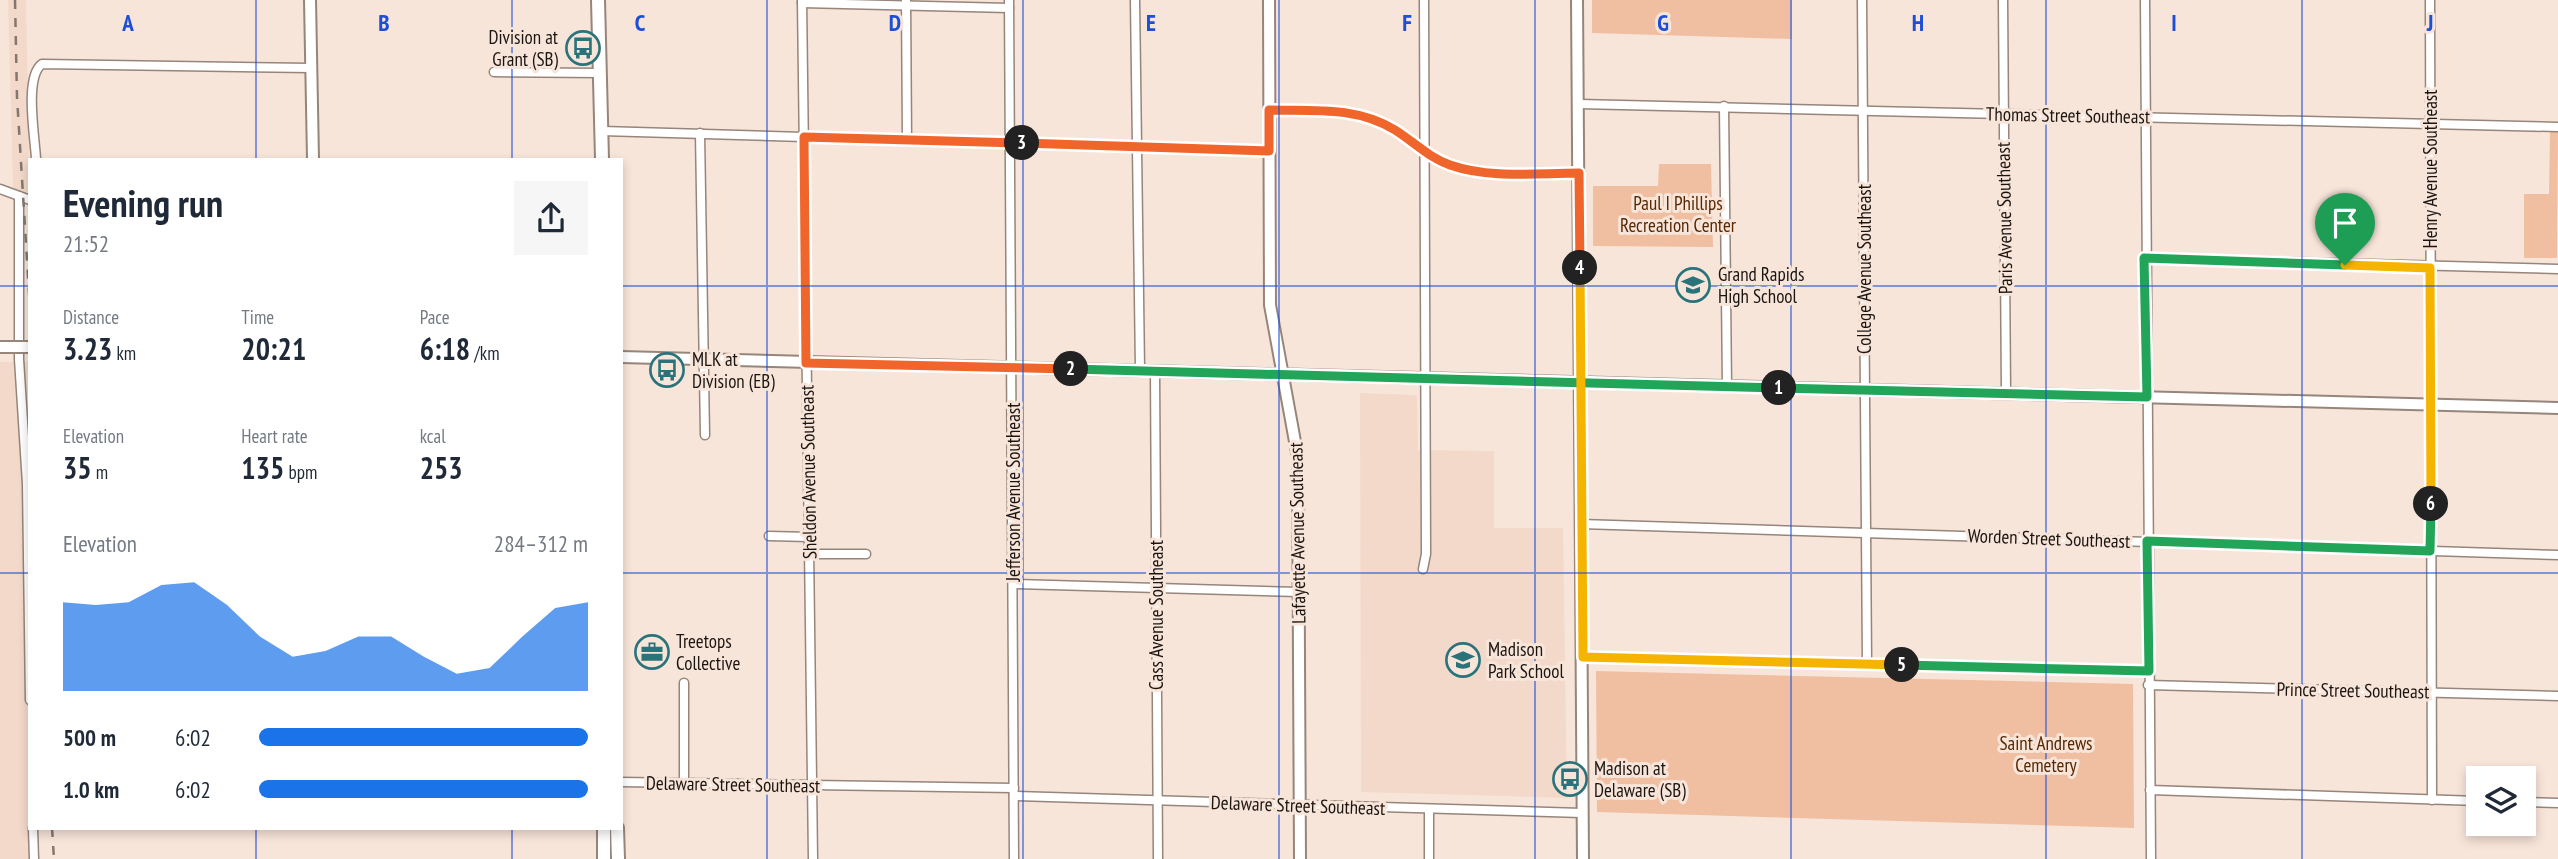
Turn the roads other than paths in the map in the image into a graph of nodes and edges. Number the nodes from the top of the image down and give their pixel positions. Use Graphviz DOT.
graph roads {
  1 [pos="310,0"];
  2 [pos="598,0"];
  3 [pos="1135,0"];
  4 [pos="1269,0"];
  5 [pos="1424,0"];
  6 [pos="1577,0"];
  7 [pos="1862,0"];
  8 [pos="2004,0"];
  9 [pos="2145,0"];
  10 [pos="2430,0"];
  11 [pos="802,1"];
  12 [pos="906,2"];
  13 [pos="1009,4"];
  14 [pos="311,68"];
  15 [pos="494,72"];
  16 [pos="600,73"];
  17 [pos="1579,104"];
  18 [pos="1724,106"];
  19 [pos="1269,110"];
  20 [pos="1863,111"];
  21 [pos="2003,113"];
  22 [pos="2145,117"];
  23 [pos="2430,124"];
  24 [pos="2558,127"];
  25 [pos="602,131"];
  26 [pos="700,133"];
  27 [pos="804,137"];
  28 [pos="908,139"];
  29 [pos="1011,142"];
  30 [pos="1138,145"];
  31 [pos="1269,151"];
  32 [pos="1425,153"];
  33 [pos="36,158"];
  34 [pos="313,158"];
  35 [pos="602,158"];
  36 [pos="1579,173"];
  37 [pos="0,189"];
  38 [pos="19,196"];
  39 [pos="28,199"];
  40 [pos="2144,258"];
  41 [pos="2430,268"];
  42 [pos="2558,269"];
  43 [pos="0,346"];
  44 [pos="28,347"];
  45 [pos="623,357"];
  46 [pos="703,359"];
  47 [pos="806,363"];
  48 [pos="1012,369"];
  49 [pos="1140,370"];
  50 [pos="1155,371"];
  51 [pos="1284,374"];
  52 [pos="1426,378"];
  53 [pos="1580,385"];
  54 [pos="1727,387"];
  55 [pos="1865,390"];
  56 [pos="2006,393"];
  57 [pos="2147,397"];
  58 [pos="2431,404"];
  59 [pos="2558,408"];
  60 [pos="705,435"];
  61 [pos="1581,524"];
  62 [pos="1864,532"];
  63 [pos="769,536"];
  64 [pos="809,537"];
  65 [pos="2147,541"];
  66 [pos="2430,551"];
  67 [pos="809,554"];
  68 [pos="866,554"];
  69 [pos="2558,555"];
  70 [pos="28,556"];
  71 [pos="1423,569"];
  72 [pos="1013,584"];
  73 [pos="1156,587"];
  74 [pos="1298,592"];
  75 [pos="1583,657"];
  76 [pos="1867,664"];
  77 [pos="2149,671"];
  78 [pos="684,683"];
  79 [pos="2148,685"];
  80 [pos="2432,692"];
  81 [pos="2558,696"];
  82 [pos="684,781"];
  83 [pos="623,782"];
  84 [pos="812,785"];
  85 [pos="2150,790"];
  86 [pos="1014,792"];
  87 [pos="2432,800"];
  88 [pos="1158,801"];
  89 [pos="2466,801"];
  90 [pos="2536,802"];
  91 [pos="2558,803"];
  92 [pos="1299,804"];
  93 [pos="1429,810"];
  94 [pos="1583,813"];
  95 [pos="33,830"];
  96 [pos="604,830"];
  97 [pos="617,830"];
  98 [pos="34,859"];
  99 [pos="604,859"];
  100 [pos="618,859"];
  101 [pos="813,859"];
  102 [pos="1014,859"];
  103 [pos="1158,859"];
  104 [pos="1300,859"];
  105 [pos="1429,859"];
  106 [pos="1583,859"];
  107 [pos="2151,859"];
  1 -- 14 [label="main road"];
  2 -- 16 [label="main road"];
  3 -- 30 [label="street"];
  4 -- 19 [label="main road, Lafayette Avenue Southeast"];
  5 -- 32 [label="street"];
  6 -- 17 [label="main road"];
  7 -- 20 [label="street, College Avenue Southeast"];
  8 -- 21 [label="street, Paris Avenue Southeast"];
  9 -- 22 [label="street"];
  10 -- 23 [label="street, Henry Avenue Southeast"];
  11 -- 12 [label="street"];
  11 -- 27 [label="street, Sheldon Avenue Southeast"];
  12 -- 13 [label="street"];
  12 -- 28 [label="street"];
  13 -- 29 [label="street, Jefferson Avenue Southeast"];
  14 -- 33 [label="street"];
  14 -- 34 [label="main road"];
  15 -- 16 [label="street"];
  16 -- 25 [label="main road"];
  17 -- 18 [label="street, Thomas Street Southeast"];
  17 -- 36 [label="main road"];
  18 -- 20 [label="street, Thomas Street Southeast"];
  18 -- 54 [label="street"];
  19 -- 31 [label="main road, Lafayette Avenue Southeast"];
  19 -- 32 [label="street"];
  20 -- 21 [label="street, Thomas Street Southeast"];
  20 -- 55 [label="street, College Avenue Southeast"];
  21 -- 22 [label="street, Thomas Street Southeast"];
  21 -- 56 [label="street, Paris Avenue Southeast"];
  22 -- 23 [label="street, Thomas Street Southeast"];
  22 -- 40 [label="street"];
  23 -- 24 [label="street, Thomas Street Southeast"];
  23 -- 41 [label="street, Henry Avenue Southeast"];
  25 -- 26 [label="street"];
  25 -- 35 [label="main road"];
  26 -- 27 [label="street"];
  26 -- 46 [label="street"];
  27 -- 28 [label="street"];
  27 -- 47 [label="street, Sheldon Avenue Southeast"];
  28 -- 29 [label="street"];
  29 -- 30 [label="street"];
  29 -- 48 [label="street, Jefferson Avenue Southeast"];
  30 -- 31 [label="street"];
  30 -- 49 [label="street"];
  31 -- 51 [label="main road, Lafayette Avenue Southeast"];
  32 -- 36 [label="street"];
  32 -- 52 [label="street"];
  36 -- 53 [label="main road"];
  37 -- 38 [label="street"];
  38 -- 39 [label="street"];
  38 -- 70 [label="street"];
  40 -- 41 [label="street"];
  40 -- 57 [label="street"];
  41 -- 42 [label="street"];
  41 -- 58 [label="street, Henry Avenue Southeast"];
  43 -- 44 [label="main road, bridge"];
  45 -- 46 [label="main road"];
  46 -- 47 [label="main road"];
  46 -- 60 [label="street"];
  47 -- 48 [label="main road"];
  47 -- 64 [label="street, Sheldon Avenue Southeast"];
  48 -- 49 [label="main road"];
  48 -- 72 [label="street, Jefferson Avenue Southeast"];
  49 -- 50 [label="main road"];
  50 -- 51 [label="main road"];
  50 -- 73 [label="street, Cass Avenue Southeast"];
  51 -- 52 [label="main road"];
  51 -- 74 [label="main road, Lafayette Avenue Southeast"];
  52 -- 53 [label="main road"];
  52 -- 71 [label="street"];
  53 -- 54 [label="main road"];
  53 -- 61 [label="main road"];
  54 -- 55 [label="main road"];
  55 -- 56 [label="main road"];
  55 -- 62 [label="street, College Avenue Southeast"];
  56 -- 57 [label="main road"];
  57 -- 58 [label="main road"];
  57 -- 65 [label="street"];
  58 -- 59 [label="main road"];
  58 -- 66 [label="street, Henry Avenue Southeast"];
  61 -- 62 [label="street, Worden Street Southeast"];
  61 -- 75 [label="main road"];
  62 -- 65 [label="street, Worden Street Southeast"];
  62 -- 76 [label="street, College Avenue Southeast"];
  63 -- 64 [label="street"];
  64 -- 67 [label="street, Sheldon Avenue Southeast"];
  65 -- 66 [label="street, Worden Street Southeast"];
  65 -- 77 [label="street"];
  66 -- 69 [label="street, Worden Street Southeast"];
  66 -- 80 [label="street, Henry Avenue Southeast"];
  67 -- 68 [label="street"];
  67 -- 84 [label="street, Sheldon Avenue Southeast"];
  72 -- 73 [label="street"];
  72 -- 86 [label="street, Jefferson Avenue Southeast"];
  73 -- 74 [label="street"];
  73 -- 88 [label="street, Cass Avenue Southeast"];
  74 -- 92 [label="main road, Lafayette Avenue Southeast"];
  75 -- 76 [label="street"];
  75 -- 94 [label="main road"];
  76 -- 77 [label="street"];
  77 -- 79 [label="street"];
  78 -- 82 [label="street"];
  79 -- 80 [label="street, Prince Street Southeast"];
  79 -- 85 [label="street"];
  80 -- 81 [label="street, Prince Street Southeast"];
  80 -- 87 [label="street, Henry Avenue Southeast"];
  82 -- 83 [label="street, Delaware Street Southeast"];
  82 -- 84 [label="street, Delaware Street Southeast"];
  84 -- 86 [label="street, Delaware Street Southeast"];
  84 -- 101 [label="street, Sheldon Avenue Southeast"];
  85 -- 87 [label="street"];
  85 -- 107 [label="street"];
  86 -- 88 [label="street, Delaware Street Southeast"];
  86 -- 102 [label="street, Jefferson Avenue Southeast"];
  87 -- 89 [label="street"];
  88 -- 92 [label="street, Delaware Street Southeast"];
  88 -- 103 [label="street, Cass Avenue Southeast"];
  90 -- 91 [label="street"];
  92 -- 93 [label="street, Delaware Street Southeast"];
  92 -- 104 [label="main road, Lafayette Avenue Southeast"];
  93 -- 94 [label="street, Delaware Street Southeast"];
  93 -- 105 [label="street"];
  94 -- 106 [label="main road"];
  95 -- 98 [label="street"];
  96 -- 99 [label="main road"];
  97 -- 100 [label="main road"];
}
